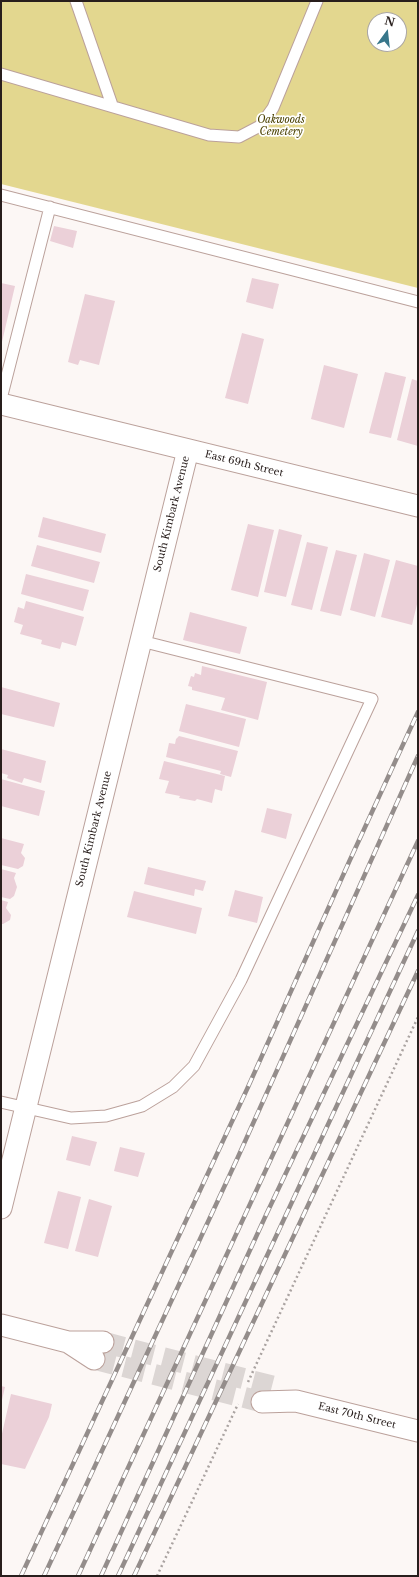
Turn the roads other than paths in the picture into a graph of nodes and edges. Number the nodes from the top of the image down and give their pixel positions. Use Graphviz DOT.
graph roads {
  1 [pos="76,1"];
  2 [pos="318,1"];
  3 [pos="1,74"];
  4 [pos="112,105"];
  5 [pos="1,195"];
  6 [pos="50,207"];
  7 [pos="418,302"];
  8 [pos="1,398"];
  9 [pos="1,404"];
  10 [pos="188,450"];
  11 [pos="418,506"];
  12 [pos="141,641"];
  13 [pos="1,1102"];
  14 [pos="26,1108"];
  15 [pos="1,1208"];
  16 [pos="1,1325"];
  17 [pos="98,1350"];
  18 [pos="267,1394"];
  19 [pos="418,1431"];
  1 -- 4 [label="lane"];
  2 -- 4 [label="lane"];
  3 -- 4 [label="lane"];
  5 -- 6 [label="lane"];
  6 -- 7 [label="lane"];
  6 -- 8 [label="lane"];
  9 -- 10 [label="street, East 69th Street"];
  10 -- 11 [label="street, East 69th Street"];
  10 -- 12 [label="street, South Kimbark Avenue"];
  12 -- 14 [label="street, South Kimbark Avenue"];
  12 -- 14 [label="lane"];
  13 -- 14 [label="lane"];
  14 -- 15 [label="street, South Kimbark Avenue"];
  16 -- 17 [label="street"];
  18 -- 19 [label="street, East 70th Street"];
}
